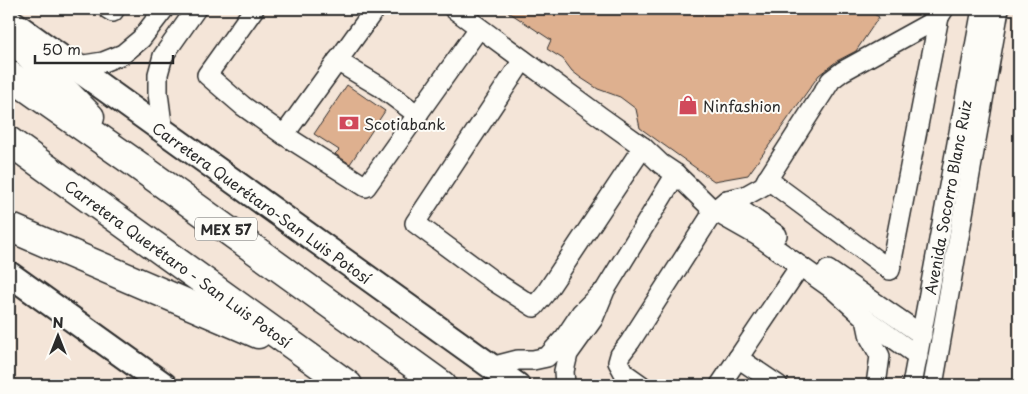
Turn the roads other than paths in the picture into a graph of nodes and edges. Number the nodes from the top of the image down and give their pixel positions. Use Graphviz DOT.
graph roads {
  1 [pos="108,9"];
  2 [pos="115,9"];
  3 [pos="164,9"];
  4 [pos="196,9"];
  5 [pos="254,9"];
  6 [pos="375,9"];
  7 [pos="454,9"];
  8 [pos="982,9"];
  9 [pos="1000,9"];
  10 [pos="942,13"];
  11 [pos="9,20"];
  12 [pos="479,28"];
  13 [pos="9,34"];
  14 [pos="62,59"];
  15 [pos="523,60"];
  16 [pos="337,61"];
  17 [pos="9,75"];
  18 [pos="418,115"];
  19 [pos="163,132"];
  20 [pos="284,135"];
  21 [pos="9,141"];
  22 [pos="643,147"];
  23 [pos="136,164"];
  24 [pos="676,174"];
  25 [pos="767,179"];
  26 [pos="721,205"];
  27 [pos="9,228"];
  28 [pos="800,266"];
  29 [pos="9,274"];
  30 [pos="605,290"];
  31 [pos="866,319"];
  32 [pos="922,335"];
  33 [pos="304,354"];
  34 [pos="918,356"];
  35 [pos="738,358"];
  36 [pos="491,367"];
  37 [pos="164,385"];
  38 [pos="348,385"];
  39 [pos="442,385"];
  40 [pos="516,385"];
  41 [pos="565,385"];
  42 [pos="641,385"];
  43 [pos="720,385"];
  44 [pos="778,385"];
  45 [pos="876,385"];
  46 [pos="912,385"];
  47 [pos="933,385"];
  1 -- 2 [label="street"];
  3 -- 14 [label="street"];
  4 -- 19 [label="street"];
  5 -- 20 [label="street"];
  6 -- 16 [label="street"];
  7 -- 12 [label="street"];
  8 -- 32 [label="street, Avenida Socorro Blanc Ruiz"];
  9 -- 47 [label="street, Avenida Socorro Blanc Ruiz"];
  10 -- 25 [label="street"];
  10 -- 25 [label="street"];
  11 -- 14 [label="main road, Carretera Querétaro-San Luis Potosí"];
  12 -- 15 [label="street"];
  12 -- 18 [label="street"];
  13 -- 23 [label="highway"];
  14 -- 19 [label="main road, Carretera Querétaro-San Luis Potosí"];
  15 -- 22 [label="street"];
  15 -- 22 [label="street"];
  16 -- 18 [label="street"];
  16 -- 20 [label="street"];
  17 -- 23 [label="highway, MEX 57"];
  18 -- 20 [label="street"];
  19 -- 36 [label="main road, Carretera Querétaro-San Luis Potosí"];
  21 -- 33 [label="highway, Carretera Querétaro - San Luis Potosí"];
  22 -- 24 [label="street"];
  23 -- 39 [label="highway, MEX 57"];
  24 -- 26 [label="street"];
  24 -- 30 [label="street"];
  25 -- 26 [label="street"];
  26 -- 28 [label="street"];
  26 -- 32 [label="street"];
  26 -- 42 [label="street"];
  27 -- 33 [label="highway"];
  28 -- 31 [label="street"];
  28 -- 35 [label="street"];
  29 -- 37 [label="main road"];
  30 -- 36 [label="street"];
  30 -- 41 [label="street"];
  31 -- 34 [label="street"];
  31 -- 45 [label="street"];
  32 -- 34 [label="street, Avenida Socorro Blanc Ruiz"];
  33 -- 38 [label="highway, Carretera Querétaro - San Luis Potosí"];
  34 -- 46 [label="street, Avenida Socorro Blanc Ruiz"];
  35 -- 43 [label="street"];
  35 -- 44 [label="street"];
  36 -- 40 [label="main road, Carretera Querétaro-San Luis Potosí"];
}
